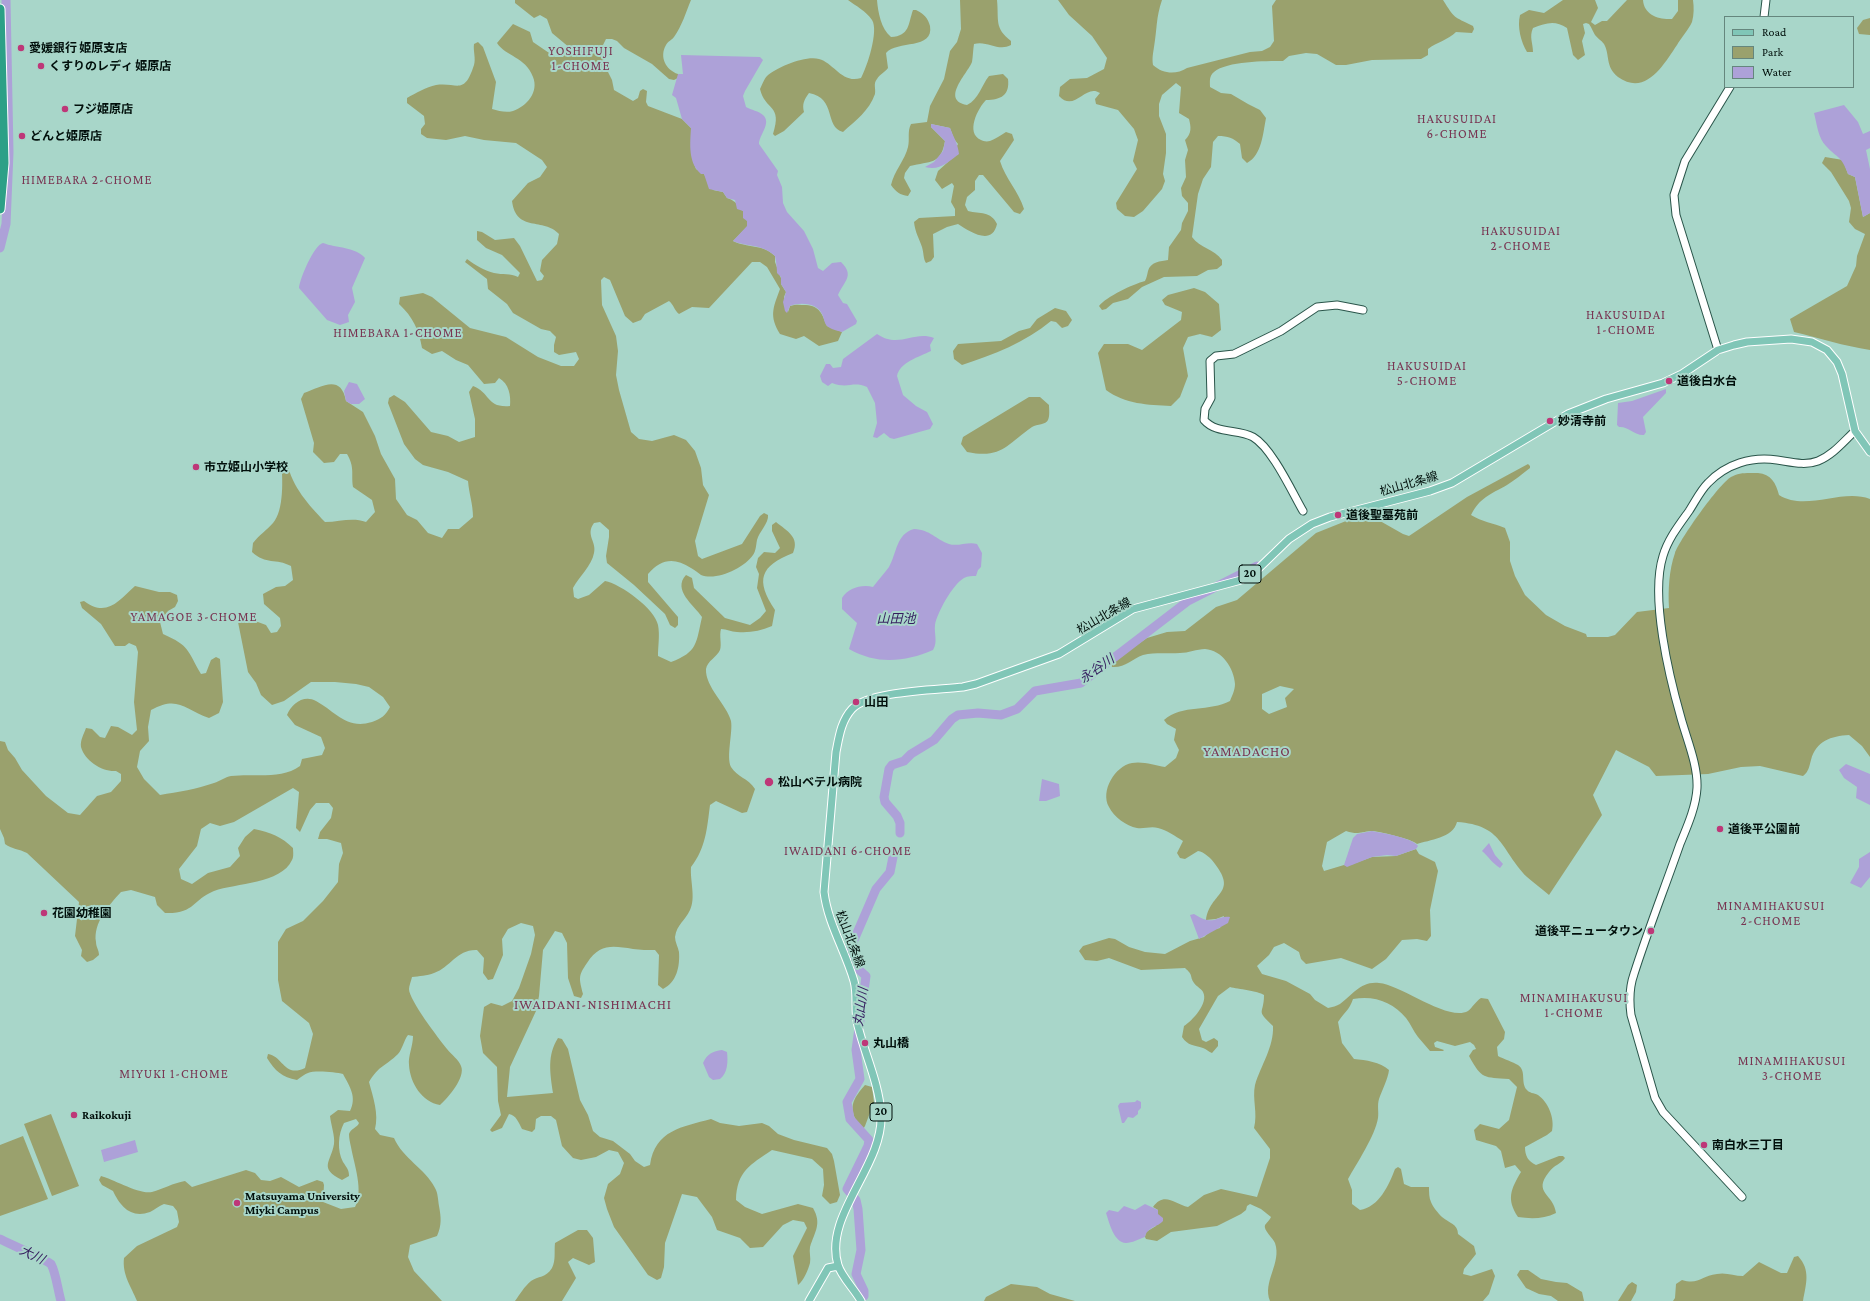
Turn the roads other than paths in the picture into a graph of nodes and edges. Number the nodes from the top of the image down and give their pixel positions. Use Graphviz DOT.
graph roads {
  1 [pos="1766,0"];
  2 [pos="0,9"];
  3 [pos="1764,16"];
  4 [pos="1729,88"];
  5 [pos="0,209"];
  6 [pos="1362,310"];
  7 [pos="1718,350"];
  8 [pos="1855,431"];
  9 [pos="1870,452"];
  10 [pos="1303,512"];
  11 [pos="1742,1197"];
  12 [pos="838,1266"];
  13 [pos="809,1301"];
  14 [pos="861,1301"];
  1 -- 3 [label="street"];
  2 -- 5 [label="highway"];
  4 -- 7 [label="street"];
  6 -- 10 [label="street"];
  7 -- 8 [label="main road, 松山北条線 / 20"];
  7 -- 12 [label="main road, 松山北条線 / 20"];
  8 -- 9 [label="main road, 松山北条線 / 20"];
  8 -- 11 [label="street"];
  12 -- 13 [label="main road"];
  12 -- 14 [label="main road"];
}
